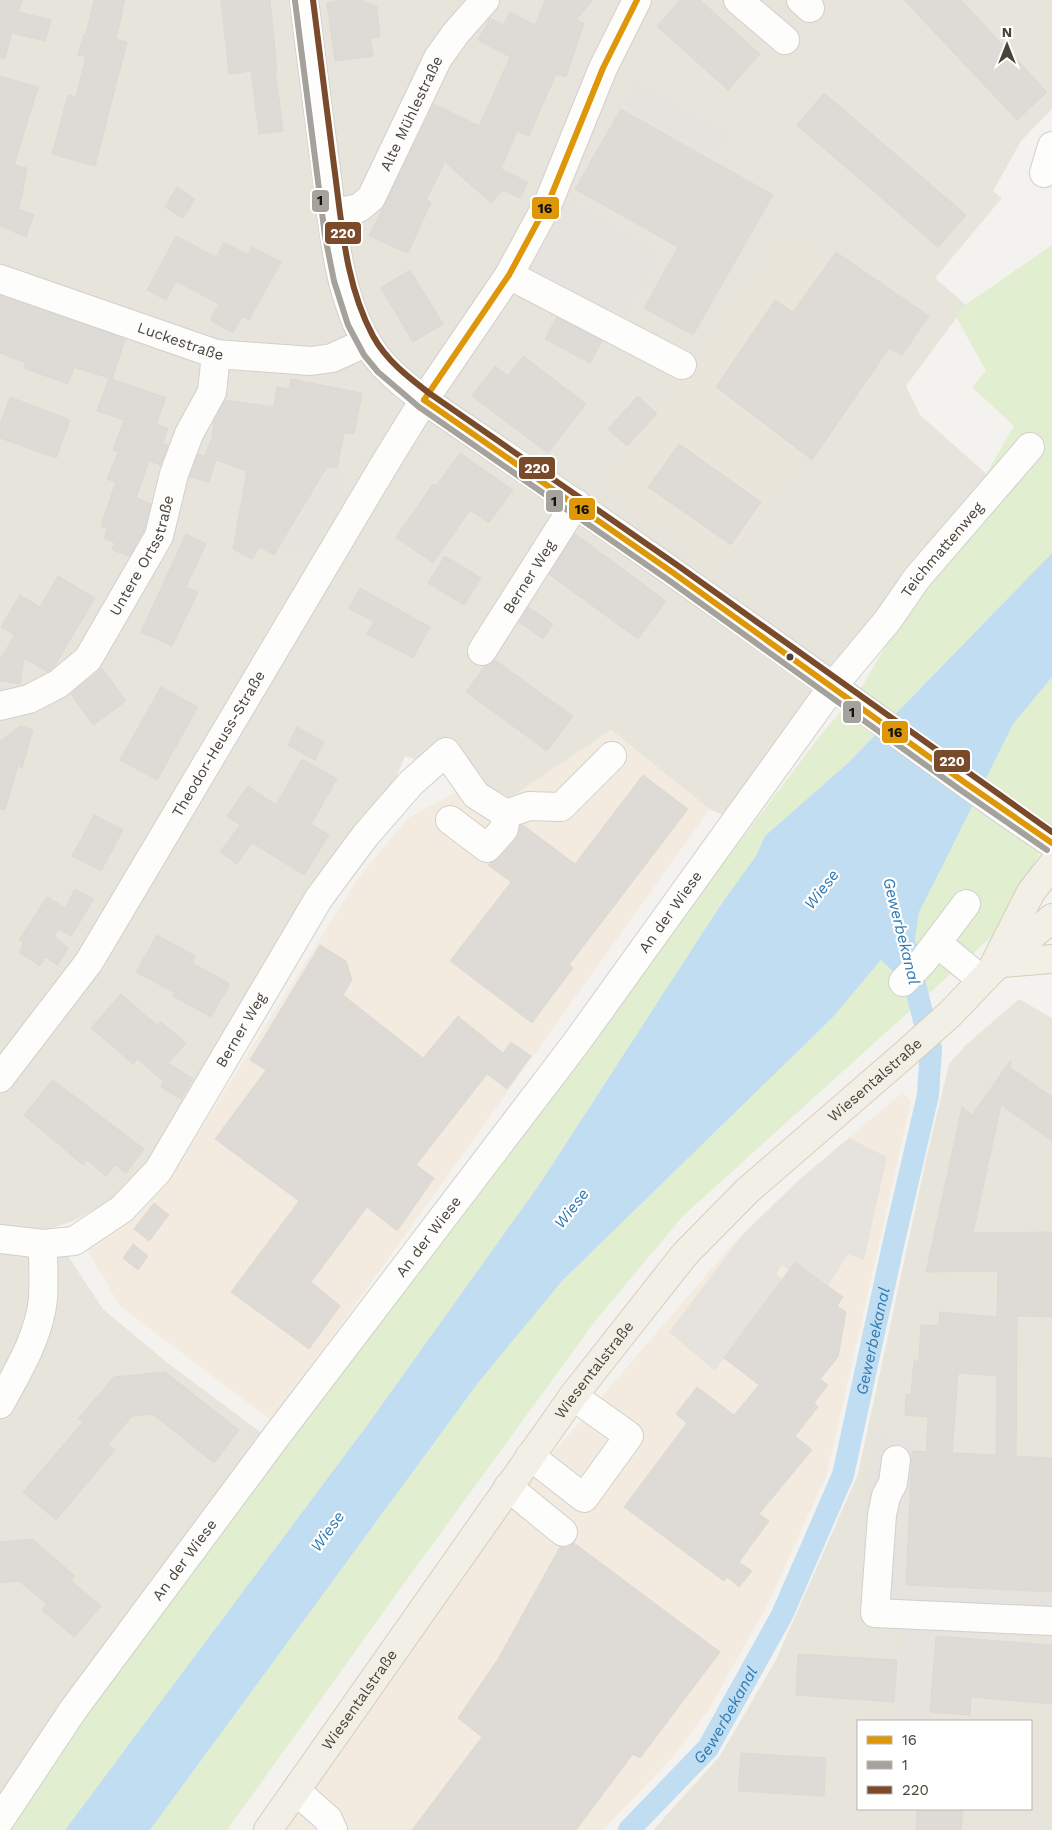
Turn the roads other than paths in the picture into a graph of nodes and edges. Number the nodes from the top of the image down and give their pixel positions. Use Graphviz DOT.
graph roads {
  1 [pos="304,0"];
  2 [pos="485,0"];
  3 [pos="637,0"];
  4 [pos="738,0"];
  5 [pos="785,40"];
  6 [pos="1052,146"];
  7 [pos="1044,173"];
  8 [pos="343,211"];
  9 [pos="509,275"];
  10 [pos="0,279"];
  11 [pos="367,342"];
  12 [pos="216,354"];
  13 [pos="682,365"];
  14 [pos="424,400"];
  15 [pos="1030,447"];
  16 [pos="576,503"];
  17 [pos="482,651"];
  18 [pos="859,655"];
  19 [pos="839,690"];
  20 [pos="0,706"];
  21 [pos="612,756"];
  22 [pos="506,814"];
  23 [pos="450,820"];
  24 [pos="1052,843"];
  25 [pos="1052,865"];
  26 [pos="966,904"];
  27 [pos="1052,918"];
  28 [pos="930,952"];
  29 [pos="1052,959"];
  30 [pos="991,972"];
  31 [pos="903,982"];
  32 [pos="0,1078"];
  33 [pos="0,1239"];
  34 [pos="43,1244"];
  35 [pos="573,1396"];
  36 [pos="0,1404"];
  37 [pos="530,1456"];
  38 [pos="896,1460"];
  39 [pos="508,1487"];
  40 [pos="563,1532"];
  41 [pos="1052,1621"];
  42 [pos="296,1791"];
  43 [pos="0,1820"];
  44 [pos="268,1830"];
  45 [pos="332,1830"];
  1 -- 8 [label="street"];
  2 -- 8 [label="street, Alte Mühlestraße"];
  3 -- 9 [label="street, Theodor-Heuss-Straße"];
  4 -- 5 [label="street"];
  6 -- 7 [label="street"];
  8 -- 11 [label="street"];
  9 -- 13 [label="street"];
  9 -- 14 [label="street, Theodor-Heuss-Straße"];
  10 -- 12 [label="street, Luckestraße"];
  11 -- 12 [label="street, Luckestraße"];
  11 -- 14 [label="street"];
  12 -- 20 [label="street, Untere Ortsstraße"];
  14 -- 16 [label="street"];
  14 -- 32 [label="street, Theodor-Heuss-Straße"];
  15 -- 18 [label="street, Teichmattenweg"];
  16 -- 17 [label="street, Berner Weg"];
  16 -- 19 [label="street"];
  18 -- 19 [label="street, An der Wiese"];
  19 -- 24 [label="street"];
  19 -- 43 [label="street, An der Wiese"];
  21 -- 22 [label="street"];
  22 -- 23 [label="street"];
  22 -- 34 [label="street, Berner Weg"];
  25 -- 30 [label="main road"];
  26 -- 28 [label="street"];
  27 -- 30 [label="main road"];
  28 -- 30 [label="street"];
  28 -- 31 [label="street"];
  29 -- 30 [label="main road"];
  30 -- 35 [label="main road, Wiesentalstraße"];
  33 -- 34 [label="street, Berner Weg"];
  34 -- 36 [label="street"];
  35 -- 37 [label="main road, Wiesentalstraße"];
  35 -- 37 [label="street"];
  37 -- 39 [label="main road, Wiesentalstraße"];
  38 -- 41 [label="street"];
  39 -- 40 [label="street"];
  39 -- 42 [label="main road, Wiesentalstraße"];
  42 -- 44 [label="main road, Wiesentalstraße"];
  42 -- 45 [label="street"];
}
